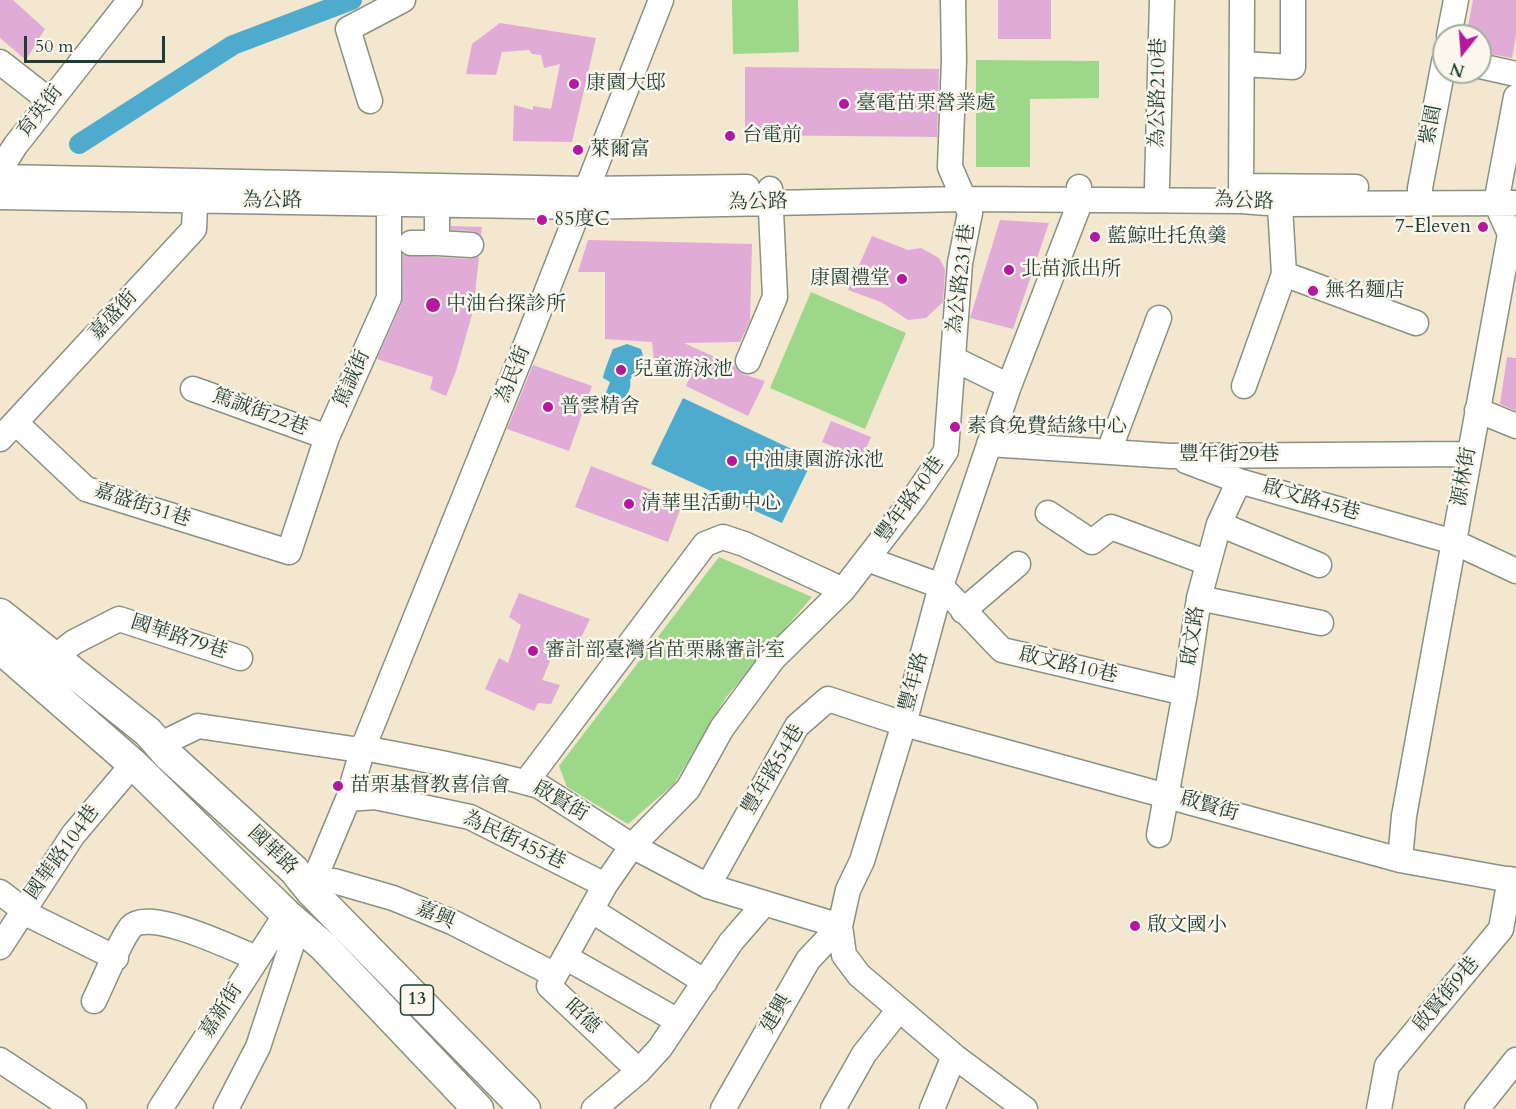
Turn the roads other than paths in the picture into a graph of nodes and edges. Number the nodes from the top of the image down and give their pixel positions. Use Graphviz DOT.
graph roads {
  1 [pos="130,0"];
  2 [pos="403,0"];
  3 [pos="661,0"];
  4 [pos="953,0"];
  5 [pos="1162,0"];
  6 [pos="1242,0"];
  7 [pos="1293,0"];
  8 [pos="1456,0"];
  9 [pos="1451,24"];
  10 [pos="0,62"];
  11 [pos="1243,64"];
  12 [pos="1492,69"];
  13 [pos="1516,74"];
  14 [pos="1440,84"];
  15 [pos="1516,97"];
  16 [pos="50,101"];
  17 [pos="370,101"];
  18 [pos="0,170"];
  19 [pos="0,177"];
  20 [pos="1157,186"];
  21 [pos="196,190"];
  22 [pos="961,192"];
  23 [pos="389,193"];
  24 [pos="1080,193"];
  25 [pos="1240,193"];
  26 [pos="770,195"];
  27 [pos="1280,195"];
  28 [pos="1420,195"];
  29 [pos="1507,195"];
  30 [pos="0,197"];
  31 [pos="583,198"];
  32 [pos="437,203"];
  33 [pos="411,243"];
  34 [pos="437,243"];
  35 [pos="471,245"];
  36 [pos="1284,274"];
  37 [pos="1159,318"];
  38 [pos="1416,323"];
  39 [pos="954,359"];
  40 [pos="748,361"];
  41 [pos="1009,386"];
  42 [pos="1244,386"];
  43 [pos="193,389"];
  44 [pos="1477,410"];
  45 [pos="1516,426"];
  46 [pos="8,431"];
  47 [pos="327,437"];
  48 [pos="989,444"];
  49 [pos="1109,451"];
  50 [pos="1469,454"];
  51 [pos="1170,456"];
  52 [pos="1239,481"];
  53 [pos="1048,513"];
  54 [pos="1219,525"];
  55 [pos="1454,542"];
  56 [pos="290,552"];
  57 [pos="867,559"];
  58 [pos="1208,563"];
  59 [pos="1017,564"];
  60 [pos="1319,565"];
  61 [pos="1516,571"];
  62 [pos="941,586"];
  63 [pos="843,590"];
  64 [pos="1199,598"];
  65 [pos="963,611"];
  66 [pos="0,614"];
  67 [pos="1321,623"];
  68 [pos="0,648"];
  69 [pos="56,656"];
  70 [pos="240,658"];
  71 [pos="1185,693"];
  72 [pos="904,724"];
  73 [pos="159,745"];
  74 [pos="363,748"];
  75 [pos="133,764"];
  76 [pos="526,782"];
  77 [pos="1168,796"];
  78 [pos="348,798"];
  79 [pos="1159,836"];
  80 [pos="632,846"];
  81 [pos="1400,860"];
  82 [pos="1513,880"];
  83 [pos="605,885"];
  84 [pos="708,886"];
  85 [pos="310,890"];
  86 [pos="0,892"];
  87 [pos="764,904"];
  88 [pos="22,910"];
  89 [pos="591,910"];
  90 [pos="286,914"];
  91 [pos="840,926"];
  92 [pos="0,947"];
  93 [pos="116,958"];
  94 [pos="256,958"];
  95 [pos="560,966"];
  96 [pos="705,982"];
  97 [pos="94,1001"];
  98 [pos="898,1011"];
  99 [pos="678,1021"];
  100 [pos="954,1056"];
  101 [pos="0,1060"];
  102 [pos="1516,1060"];
  103 [pos="639,1071"];
  104 [pos="74,1109"];
  105 [pos="160,1109"];
  106 [pos="226,1109"];
  107 [pos="478,1109"];
  108 [pos="525,1109"];
  109 [pos="594,1109"];
  110 [pos="723,1109"];
  111 [pos="833,1109"];
  112 [pos="932,1109"];
  113 [pos="1025,1109"];
  114 [pos="1379,1109"];
  115 [pos="1477,1109"];
  1 -- 16 [label="street, 育英街"];
  2 -- 17 [label="street"];
  3 -- 31 [label="street, 為民街"];
  4 -- 22 [label="street, 為公路231巷"];
  5 -- 20 [label="street, 為公路210巷"];
  6 -- 11 [label="street"];
  7 -- 11 [label="street"];
  8 -- 9 [label="street"];
  10 -- 16 [label="street"];
  11 -- 25 [label="street"];
  12 -- 13 [label="street"];
  14 -- 28 [label="street, 紫園"];
  15 -- 29 [label="street"];
  16 -- 18 [label="street, 育英街"];
  19 -- 21 [label="street, 為公路"];
  20 -- 24 [label="street, 為公路"];
  20 -- 25 [label="street, 為公路"];
  21 -- 23 [label="street, 為公路"];
  21 -- 30 [label="street, 為公路"];
  21 -- 46 [label="street, 嘉盛街"];
  22 -- 24 [label="street, 為公路"];
  22 -- 26 [label="street, 為公路"];
  22 -- 39 [label="street, 為公路231巷"];
  23 -- 31 [label="street, 為公路"];
  23 -- 32 [label="street, 為公路"];
  23 -- 47 [label="street, 篤誠街"];
  24 -- 25 [label="street, 為公路"];
  24 -- 41 [label="street, 豐年路"];
  25 -- 27 [label="street, 為公路"];
  26 -- 31 [label="street, 為公路"];
  26 -- 40 [label="street"];
  27 -- 28 [label="street, 為公路"];
  27 -- 36 [label="street"];
  28 -- 29 [label="street, 為公路"];
  29 -- 44 [label="street, 源林街"];
  31 -- 32 [label="street, 為公路"];
  31 -- 74 [label="street, 為民街"];
  32 -- 34 [label="street"];
  33 -- 34 [label="street"];
  34 -- 35 [label="street"];
  36 -- 38 [label="street"];
  36 -- 42 [label="street"];
  37 -- 49 [label="street"];
  39 -- 41 [label="street"];
  39 -- 57 [label="street, 豐年路40巷"];
  41 -- 48 [label="street, 豐年路"];
  43 -- 47 [label="street, 篤誠街22巷"];
  44 -- 45 [label="street"];
  44 -- 50 [label="street, 源林街"];
  46 -- 56 [label="street, 嘉盛街31巷"];
  47 -- 56 [label="street, 篤誠街"];
  48 -- 49 [label="street, 豐年街29巷"];
  48 -- 62 [label="street, 豐年路"];
  49 -- 51 [label="street, 豐年街29巷"];
  50 -- 51 [label="street, 豐年街29巷"];
  50 -- 55 [label="street, 源林街"];
  51 -- 52 [label="street, 啟文路45巷"];
  52 -- 54 [label="street, 啟文路"];
  52 -- 55 [label="street, 啟文路45巷"];
  53 -- 58 [label="street"];
  54 -- 58 [label="street, 啟文路"];
  54 -- 60 [label="street"];
  55 -- 61 [label="street, 啟文路45巷"];
  55 -- 81 [label="street, 源林街"];
  57 -- 62 [label="street, 豐年路40巷"];
  57 -- 63 [label="street"];
  58 -- 64 [label="street, 啟文路"];
  59 -- 65 [label="street"];
  62 -- 65 [label="street, 啟文路10巷"];
  62 -- 72 [label="street, 豐年路"];
  63 -- 76 [label="street"];
  63 -- 80 [label="street"];
  64 -- 67 [label="street"];
  64 -- 71 [label="street, 啟文路"];
  65 -- 71 [label="street, 啟文路10巷"];
  66 -- 69 [label="main road, 國華路 / 13"];
  68 -- 75 [label="main road, 國華路 / 13"];
  69 -- 70 [label="street, 國華路79巷"];
  69 -- 73 [label="main road, 國華路 / 13"];
  71 -- 77 [label="street, 啟文路"];
  72 -- 77 [label="street, 啟賢街"];
  72 -- 84 [label="street, 豐年路54巷"];
  72 -- 91 [label="street, 豐年路"];
  73 -- 74 [label="street, 啟賢街"];
  73 -- 75 [label="main road"];
  73 -- 85 [label="main road, 國華路 / 13"];
  74 -- 76 [label="street, 啟賢街"];
  74 -- 78 [label="street, 為民街"];
  75 -- 88 [label="street, 國華路104巷"];
  75 -- 90 [label="main road, 國華路 / 13"];
  76 -- 80 [label="street, 啟賢街"];
  77 -- 79 [label="street, 啟文路"];
  77 -- 81 [label="street, 啟賢街"];
  78 -- 83 [label="street, 為民街455巷"];
  78 -- 85 [label="street, 為民街"];
  80 -- 83 [label="street"];
  80 -- 84 [label="street, 啟賢街"];
  81 -- 82 [label="street, 啟賢街"];
  82 -- 114 [label="street, 啟賢街9巷"];
  83 -- 89 [label="street"];
  84 -- 87 [label="street, 啟賢街"];
  85 -- 90 [label="main road"];
  85 -- 95 [label="street, 嘉興"];
  85 -- 108 [label="main road, 國華路 / 13"];
  86 -- 88 [label="street"];
  87 -- 91 [label="street, 啟賢街"];
  87 -- 96 [label="street"];
  88 -- 92 [label="street, 國華路104巷"];
  88 -- 93 [label="street"];
  89 -- 95 [label="street"];
  89 -- 96 [label="street"];
  90 -- 94 [label="street, 嘉新街"];
  90 -- 106 [label="street"];
  90 -- 107 [label="main road, 國華路 / 13"];
  91 -- 98 [label="street, 豐年路"];
  91 -- 110 [label="street, 建興"];
  93 -- 94 [label="street"];
  93 -- 97 [label="street"];
  94 -- 105 [label="street, 嘉新街"];
  95 -- 99 [label="street, 昭德"];
  95 -- 103 [label="street, 昭德"];
  96 -- 99 [label="street"];
  98 -- 100 [label="street, 豐年路"];
  98 -- 111 [label="street"];
  99 -- 103 [label="street"];
  100 -- 112 [label="street"];
  100 -- 113 [label="street, 豐年路"];
  101 -- 104 [label="street"];
  102 -- 115 [label="street"];
  103 -- 109 [label="street"];
}
